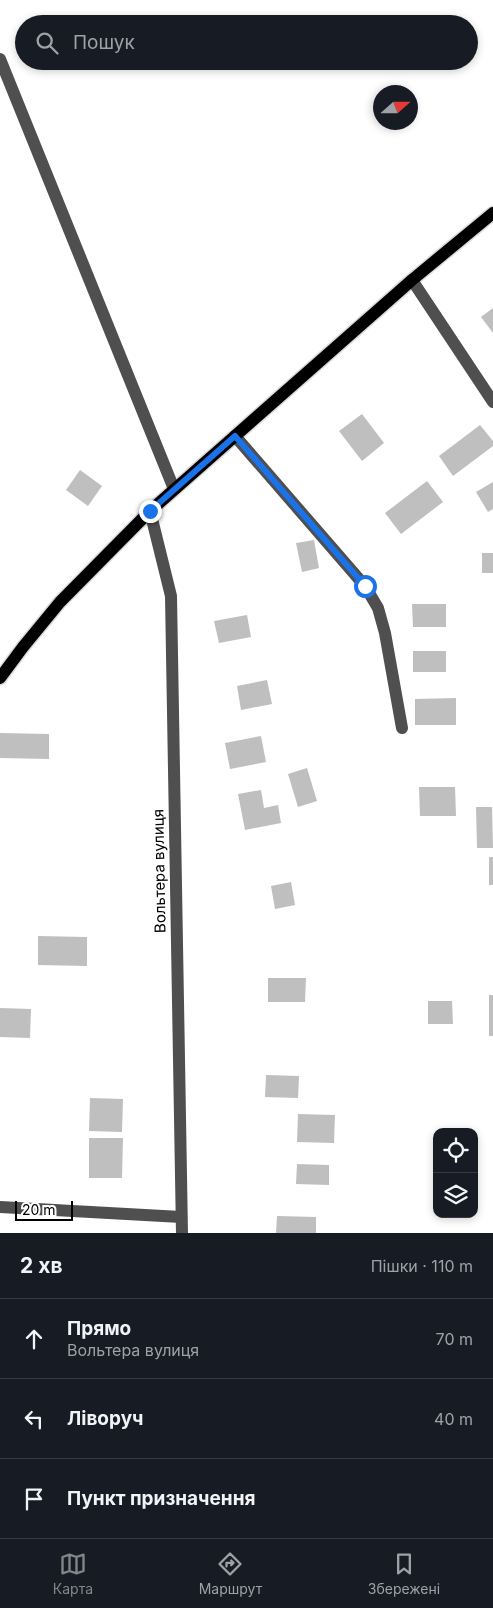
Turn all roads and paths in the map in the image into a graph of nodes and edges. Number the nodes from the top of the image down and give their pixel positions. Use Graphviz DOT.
graph roads {
  1 [pos="0,59"];
  2 [pos="493,213"];
  3 [pos="412,280"];
  4 [pos="493,402"];
  5 [pos="235,436"];
  6 [pos="174,489"];
  7 [pos="150,511"];
  8 [pos="0,678"];
  9 [pos="402,728"];
  10 [pos="0,1207"];
  11 [pos="181,1217"];
  12 [pos="182,1233"];
  1 -- 6 [label="street"];
  2 -- 3 [label="main road"];
  3 -- 4 [label="street"];
  3 -- 5 [label="main road"];
  5 -- 6 [label="main road"];
  5 -- 9 [label="street"];
  6 -- 7 [label="main road"];
  7 -- 8 [label="main road"];
  7 -- 11 [label="street, Вольтера вулиця"];
  10 -- 11 [label="street"];
  11 -- 12 [label="street, Вольтера вулиця"];
}
